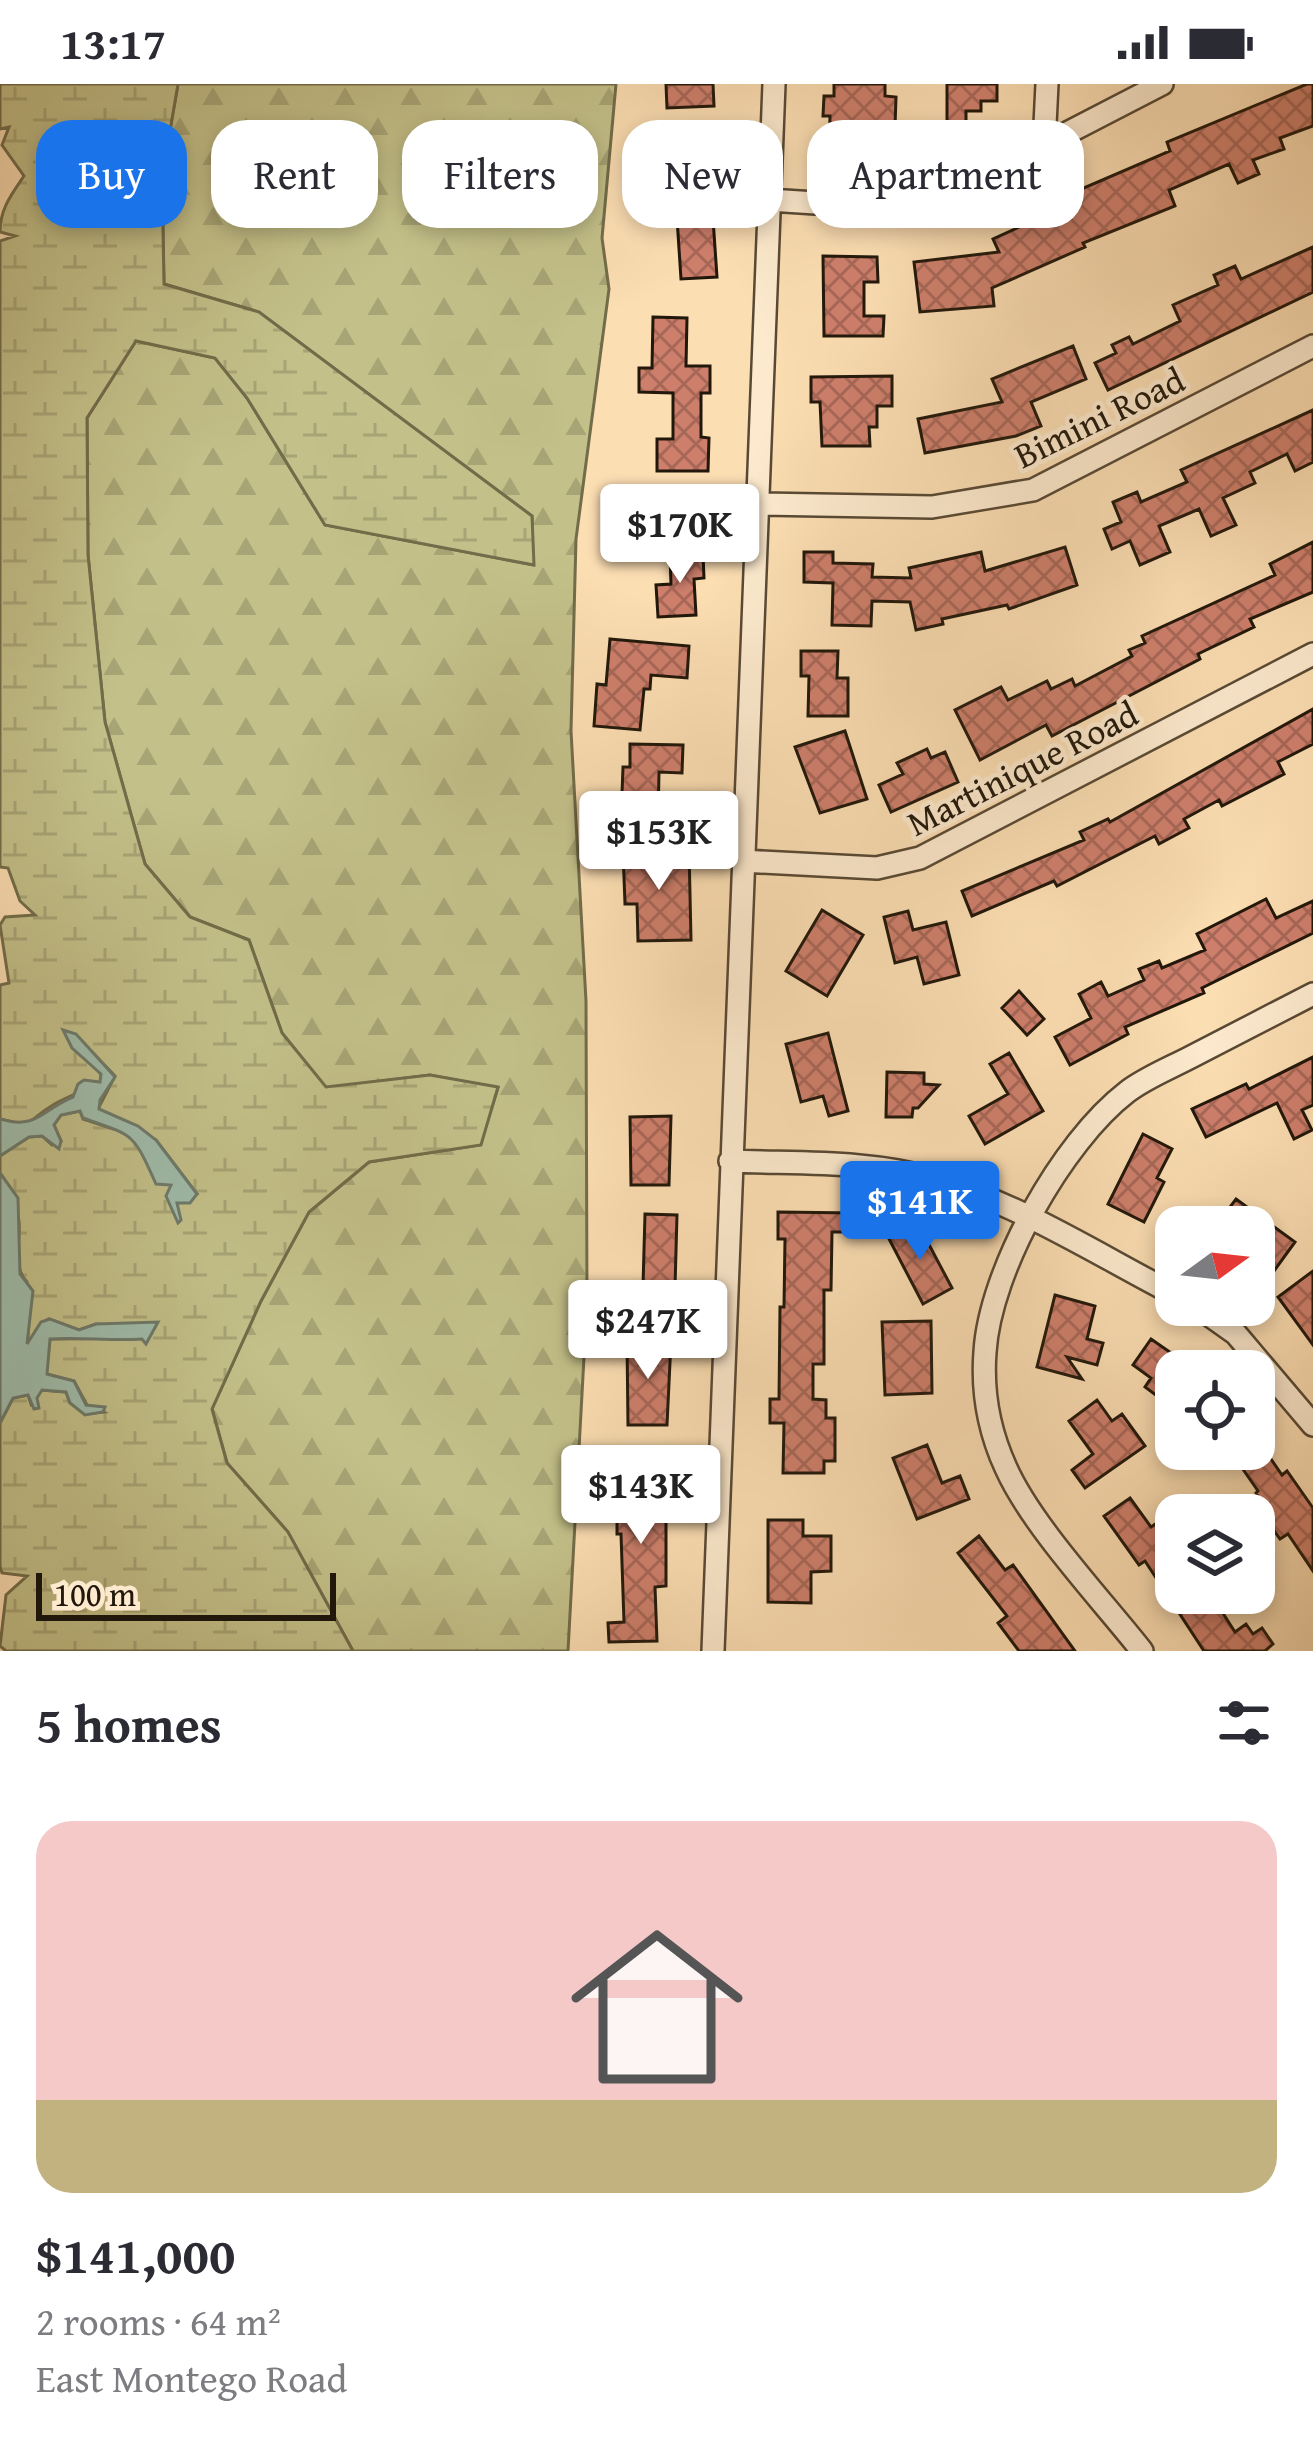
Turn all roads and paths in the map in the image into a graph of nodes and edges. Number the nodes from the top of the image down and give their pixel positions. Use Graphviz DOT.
graph roads {
  1 [pos="774,84"];
  2 [pos="1047,84"];
  3 [pos="1162,84"];
  4 [pos="772,120"];
  5 [pos="1045,120"];
  6 [pos="1084,124"];
  7 [pos="768,228"];
  8 [pos="1313,346"];
  9 [pos="758,503"];
  10 [pos="1313,654"];
  11 [pos="742,861"];
  12 [pos="1313,994"];
  13 [pos="730,1161"];
  14 [pos="1029,1220"];
  15 [pos="1155,1284"];
  16 [pos="1225,1326"];
  17 [pos="1313,1425"];
  18 [pos="713,1651"];
  19 [pos="1142,1651"];
  1 -- 4 [label="street"];
  2 -- 5 [label="street"];
  3 -- 6 [label="street"];
  7 -- 9 [label="street"];
  8 -- 9 [label="street, Bimini Road"];
  9 -- 11 [label="street"];
  10 -- 11 [label="street, Martinique Road"];
  11 -- 13 [label="street"];
  12 -- 14 [label="street"];
  13 -- 14 [label="street"];
  13 -- 18 [label="street"];
  14 -- 15 [label="street"];
  14 -- 19 [label="street"];
  16 -- 17 [label="street"];
}
